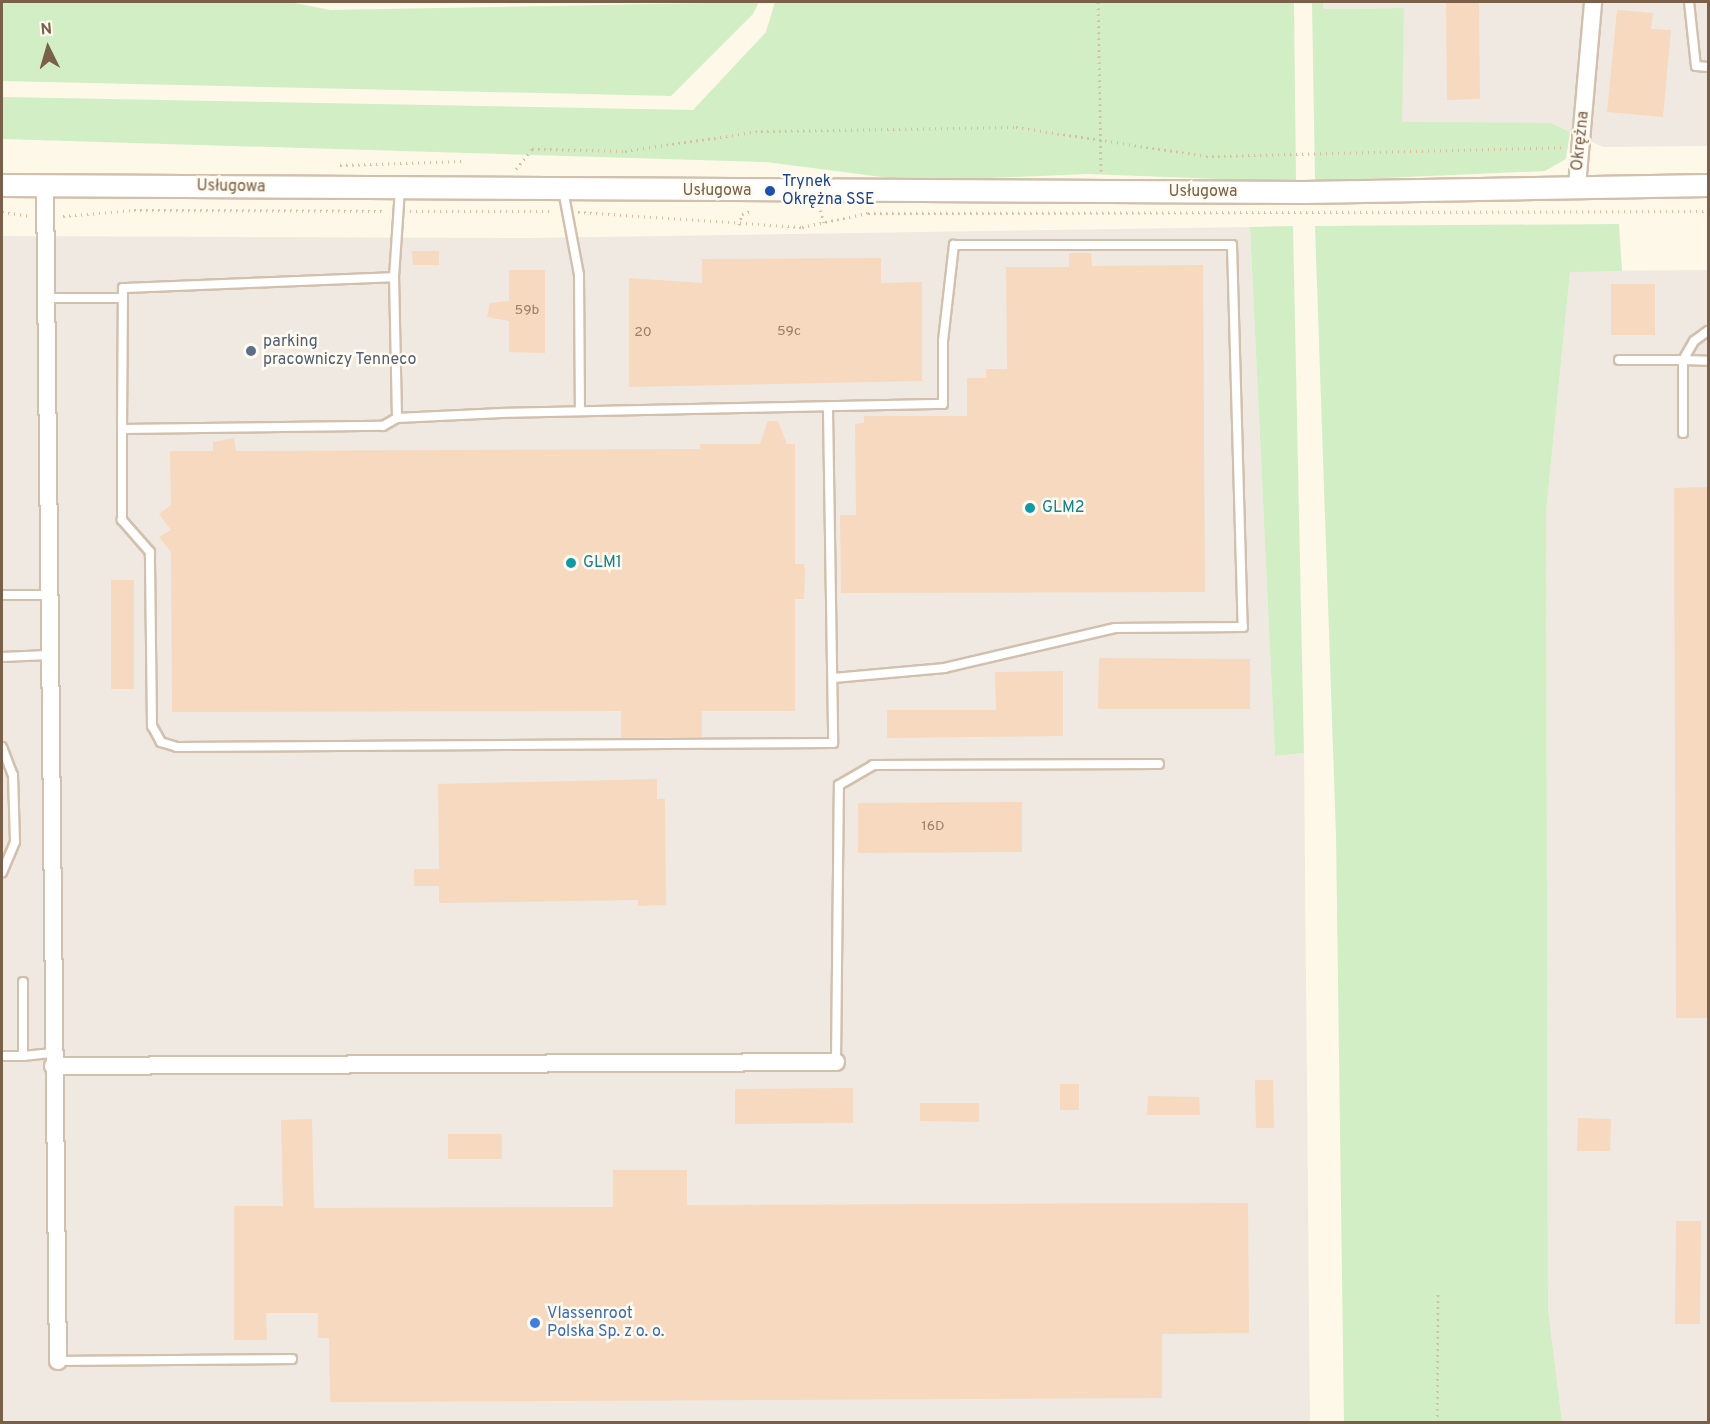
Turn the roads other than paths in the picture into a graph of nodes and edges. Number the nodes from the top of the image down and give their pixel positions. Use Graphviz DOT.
graph roads {
  1 [pos="1593,2"];
  2 [pos="1689,2"];
  3 [pos="1708,67"];
  4 [pos="2,184"];
  5 [pos="45,185"];
  6 [pos="1708,185"];
  7 [pos="1577,186"];
  8 [pos="400,190"];
  9 [pos="563,190"];
  10 [pos="394,277"];
  11 [pos="46,298"];
  12 [pos="121,298"];
  13 [pos="1708,332"];
  14 [pos="1619,360"];
  15 [pos="1683,360"];
  16 [pos="1708,361"];
  17 [pos="828,410"];
  18 [pos="580,411"];
  19 [pos="397,418"];
  20 [pos="122,429"];
  21 [pos="1683,433"];
  22 [pos="2,595"];
  23 [pos="49,595"];
  24 [pos="49,655"];
  25 [pos="2,657"];
  26 [pos="833,678"];
  27 [pos="2,747"];
  28 [pos="1159,764"];
  29 [pos="2,872"];
  30 [pos="23,982"];
  31 [pos="2,1056"];
  32 [pos="24,1056"];
  33 [pos="53,1060"];
  34 [pos="836,1062"];
  35 [pos="292,1359"];
  36 [pos="58,1361"];
  1 -- 7 [label="street, Okrężna"];
  2 -- 3 [label="lane"];
  4 -- 5 [label="street, Usługowa"];
  5 -- 8 [label="street, Usługowa"];
  5 -- 11 [label="street"];
  6 -- 7 [label="street, Okrężna"];
  7 -- 9 [label="street, Usługowa"];
  8 -- 9 [label="street, Usługowa"];
  8 -- 10 [label="lane"];
  9 -- 18 [label="lane"];
  10 -- 12 [label="lane"];
  10 -- 19 [label="lane"];
  11 -- 12 [label="lane"];
  11 -- 23 [label="street"];
  12 -- 20 [label="lane"];
  13 -- 15 [label="lane"];
  14 -- 15 [label="lane"];
  15 -- 16 [label="lane"];
  15 -- 21 [label="lane"];
  17 -- 18 [label="lane"];
  17 -- 26 [label="lane"];
  17 -- 26 [label="lane"];
  18 -- 19 [label="lane"];
  19 -- 20 [label="lane"];
  20 -- 26 [label="lane"];
  22 -- 23 [label="lane"];
  23 -- 24 [label="street"];
  24 -- 25 [label="lane"];
  24 -- 33 [label="street"];
  27 -- 29 [label="lane"];
  28 -- 34 [label="lane"];
  30 -- 32 [label="lane"];
  31 -- 32 [label="lane"];
  32 -- 33 [label="lane"];
  33 -- 34 [label="street"];
  33 -- 36 [label="street"];
  35 -- 36 [label="lane"];
}
